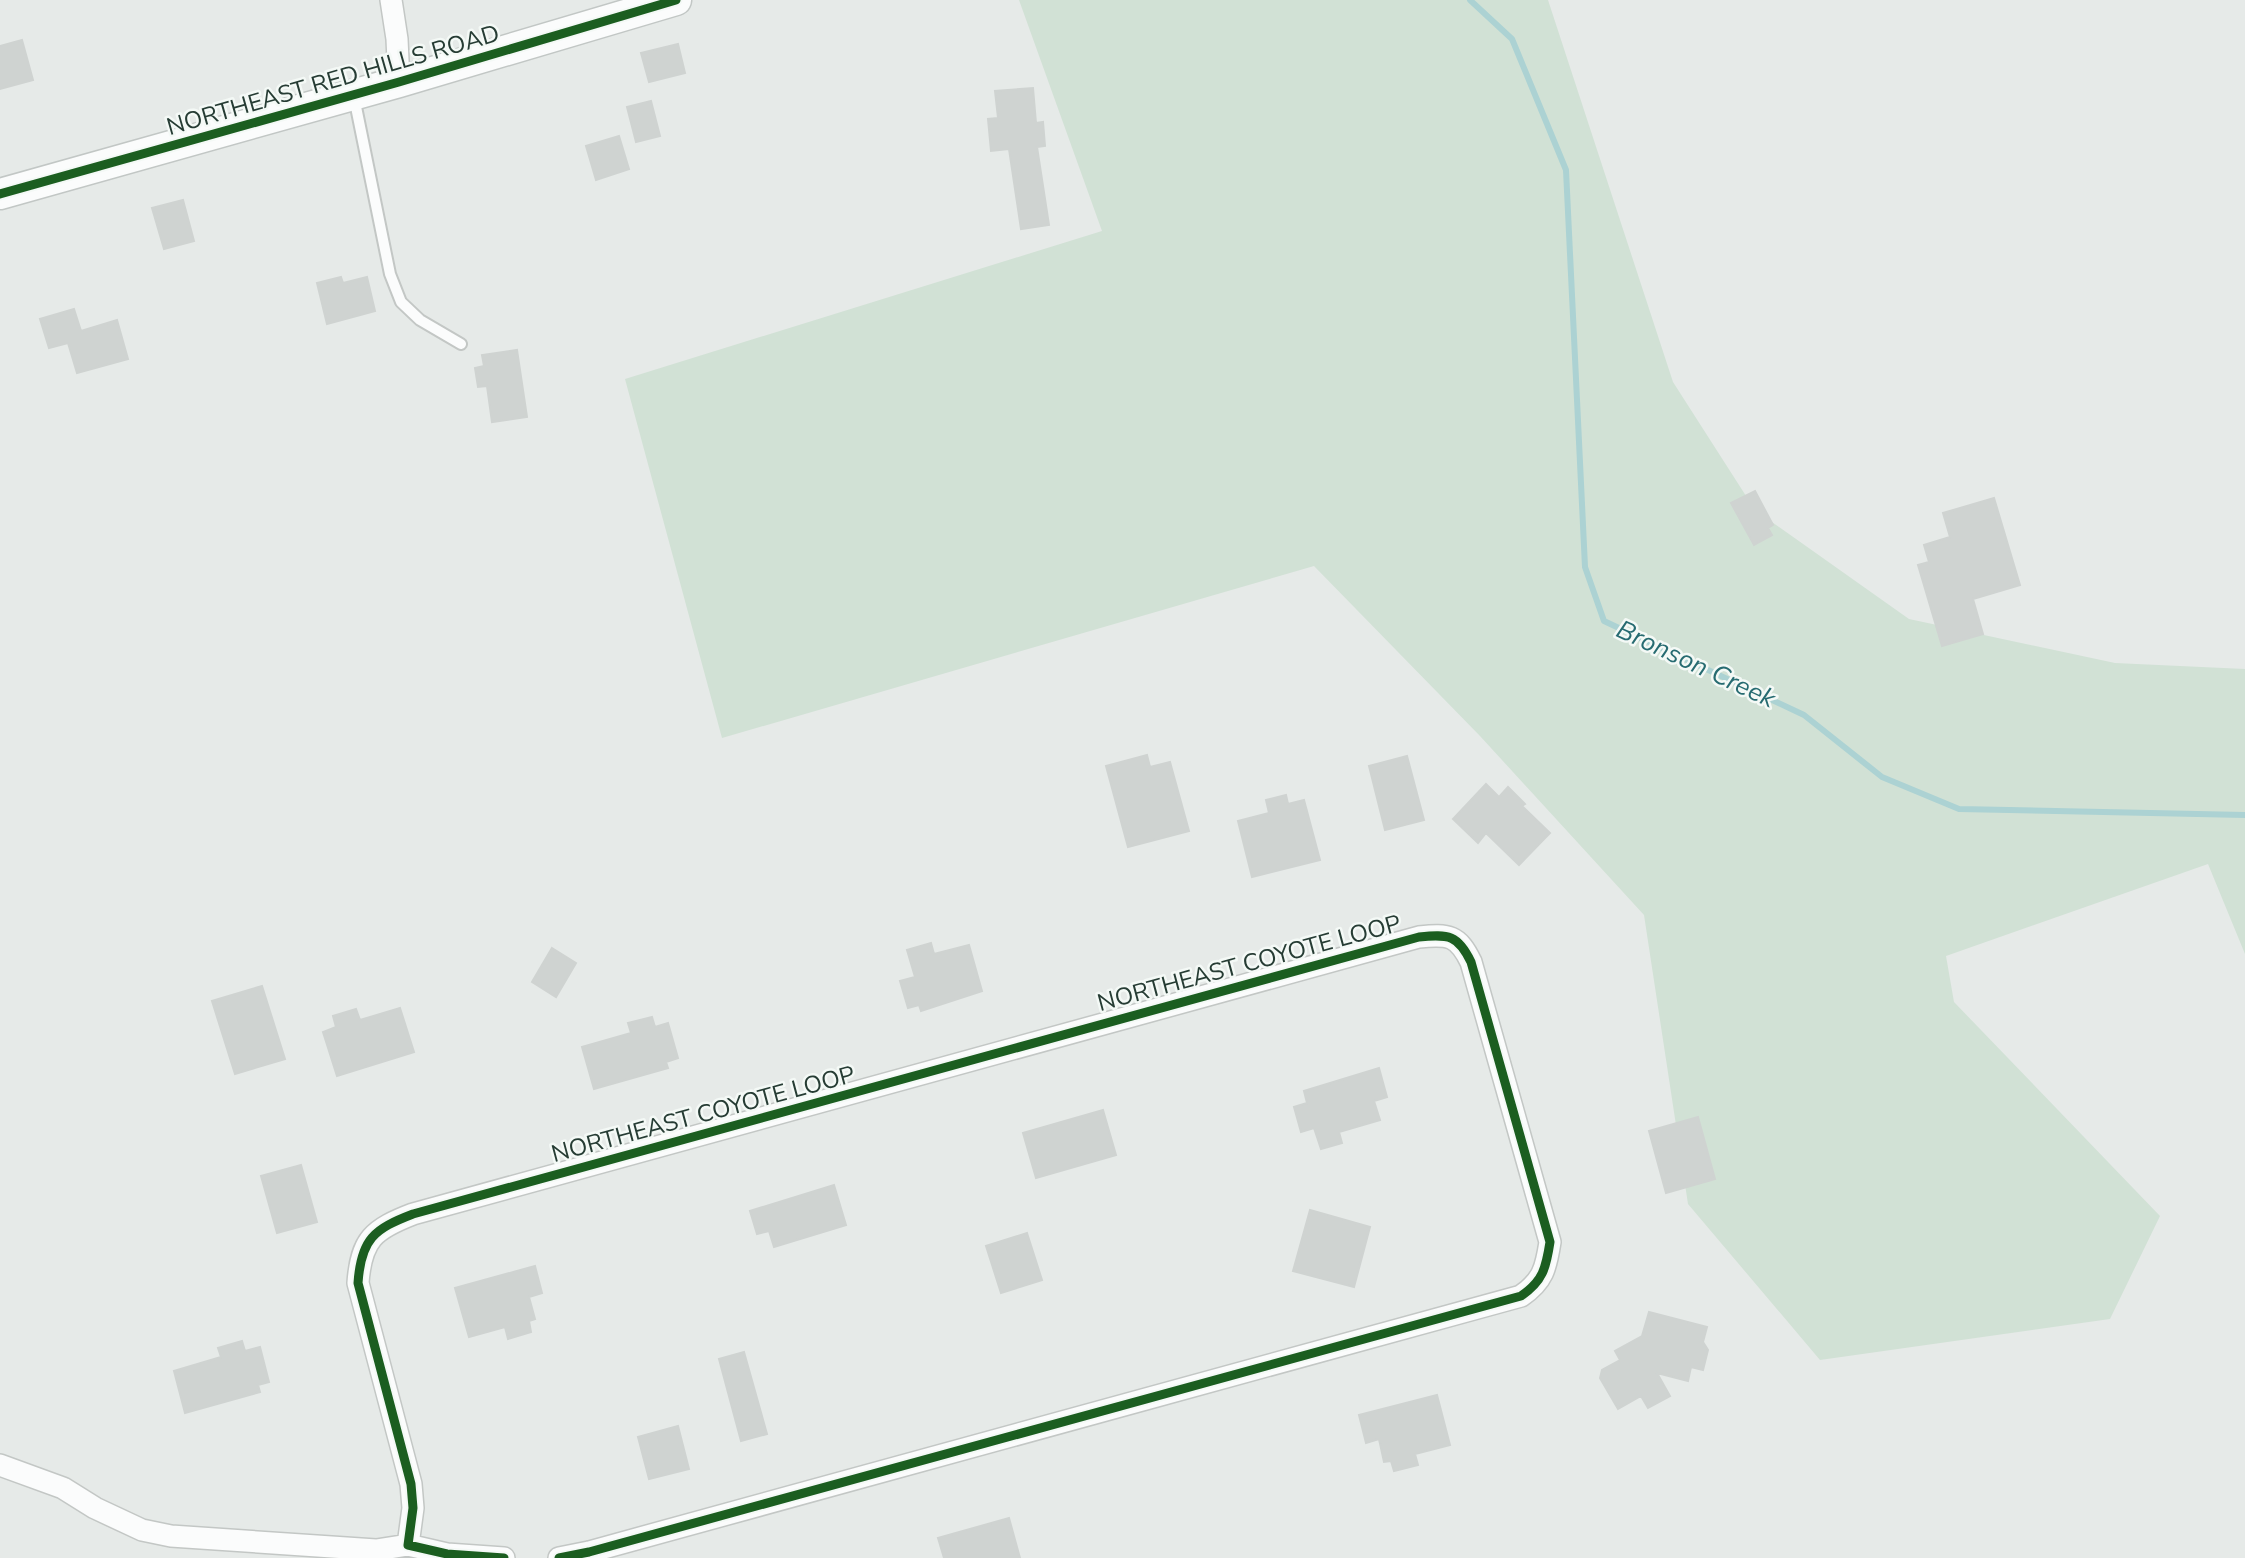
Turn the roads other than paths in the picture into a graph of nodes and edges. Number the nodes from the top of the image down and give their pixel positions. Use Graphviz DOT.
graph roads {
  1 [pos="391,0"];
  2 [pos="676,0"];
  3 [pos="399,82"];
  4 [pos="354,95"];
  5 [pos="0,194"];
  6 [pos="461,344"];
  7 [pos="0,1465"];
  8 [pos="408,1545"];
  9 [pos="504,1558"];
  10 [pos="559,1558"];
  1 -- 3 [label="street"];
  2 -- 3 [label="street, NORTHEAST RED HILLS ROAD"];
  3 -- 4 [label="street, NORTHEAST RED HILLS ROAD"];
  4 -- 5 [label="street, NORTHEAST RED HILLS ROAD"];
  4 -- 6 [label="lane"];
  7 -- 8 [label="street"];
  8 -- 9 [label="street"];
  8 -- 10 [label="street, NORTHEAST COYOTE LOOP"];
}
